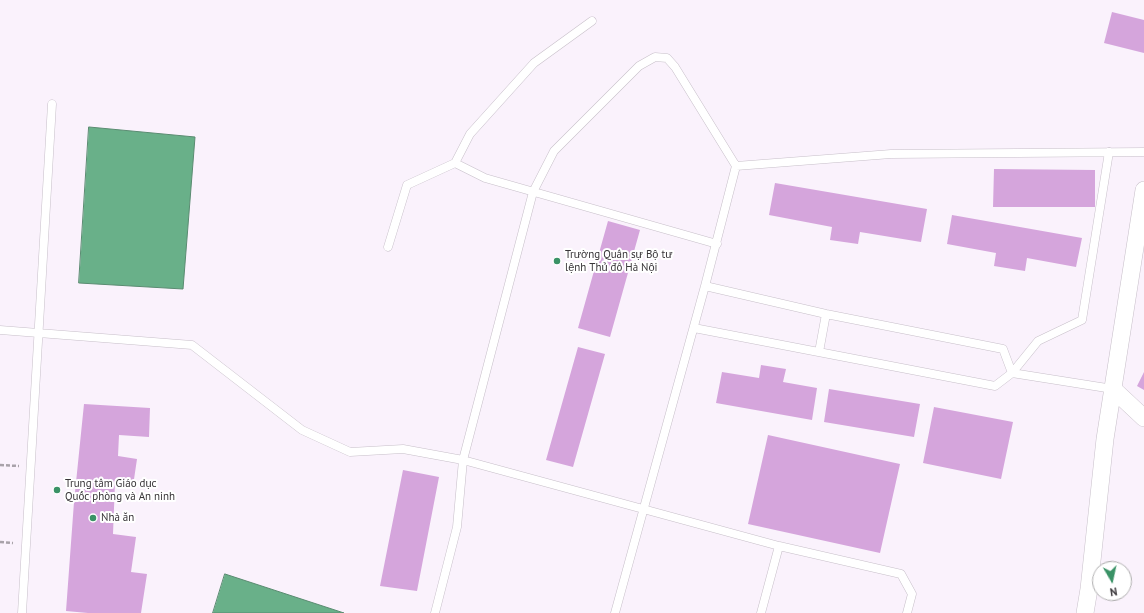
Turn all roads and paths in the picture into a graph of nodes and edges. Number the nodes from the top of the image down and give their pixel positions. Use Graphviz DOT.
graph roads {
  1 [pos="592,21"];
  2 [pos="52,104"];
  3 [pos="1109,152"];
  4 [pos="1144,152"];
  5 [pos="455,163"];
  6 [pos="736,166"];
  7 [pos="1144,190"];
  8 [pos="533,192"];
  9 [pos="716,244"];
  10 [pos="388,247"];
  11 [pos="705,286"];
  12 [pos="826,314"];
  13 [pos="694,328"];
  14 [pos="0,330"];
  15 [pos="40,332"];
  16 [pos="819,352"];
  17 [pos="1012,373"];
  18 [pos="1113,389"];
  19 [pos="1144,418"];
  20 [pos="463,460"];
  21 [pos="0,465"];
  22 [pos="31,466"];
  23 [pos="643,509"];
  24 [pos="779,546"];
  25 [pos="23,613"];
  26 [pos="435,613"];
  27 [pos="615,613"];
  28 [pos="761,613"];
  29 [pos="907,613"];
  30 [pos="1085,613"];
  1 -- 5 [label="lane"];
  2 -- 15 [label="lane"];
  3 -- 4 [label="lane"];
  3 -- 6 [label="lane"];
  3 -- 17 [label="lane"];
  5 -- 8 [label="lane"];
  5 -- 10 [label="lane"];
  6 -- 8 [label="lane"];
  6 -- 9 [label="lane"];
  7 -- 18 [label="street"];
  8 -- 9 [label="lane"];
  8 -- 20 [label="lane"];
  9 -- 11 [label="lane"];
  11 -- 12 [label="lane"];
  11 -- 13 [label="lane"];
  12 -- 16 [label="lane"];
  12 -- 17 [label="lane"];
  13 -- 16 [label="lane"];
  13 -- 23 [label="lane"];
  14 -- 15 [label="lane"];
  15 -- 20 [label="lane"];
  15 -- 22 [label="lane"];
  16 -- 17 [label="lane"];
  17 -- 18 [label="lane"];
  18 -- 19 [label="street"];
  18 -- 30 [label="street"];
  20 -- 23 [label="lane"];
  20 -- 26 [label="lane"];
  21 -- 22 [label="path"];
  22 -- 25 [label="lane"];
  23 -- 24 [label="lane"];
  23 -- 27 [label="lane"];
  24 -- 28 [label="lane"];
  24 -- 29 [label="lane"];
}
